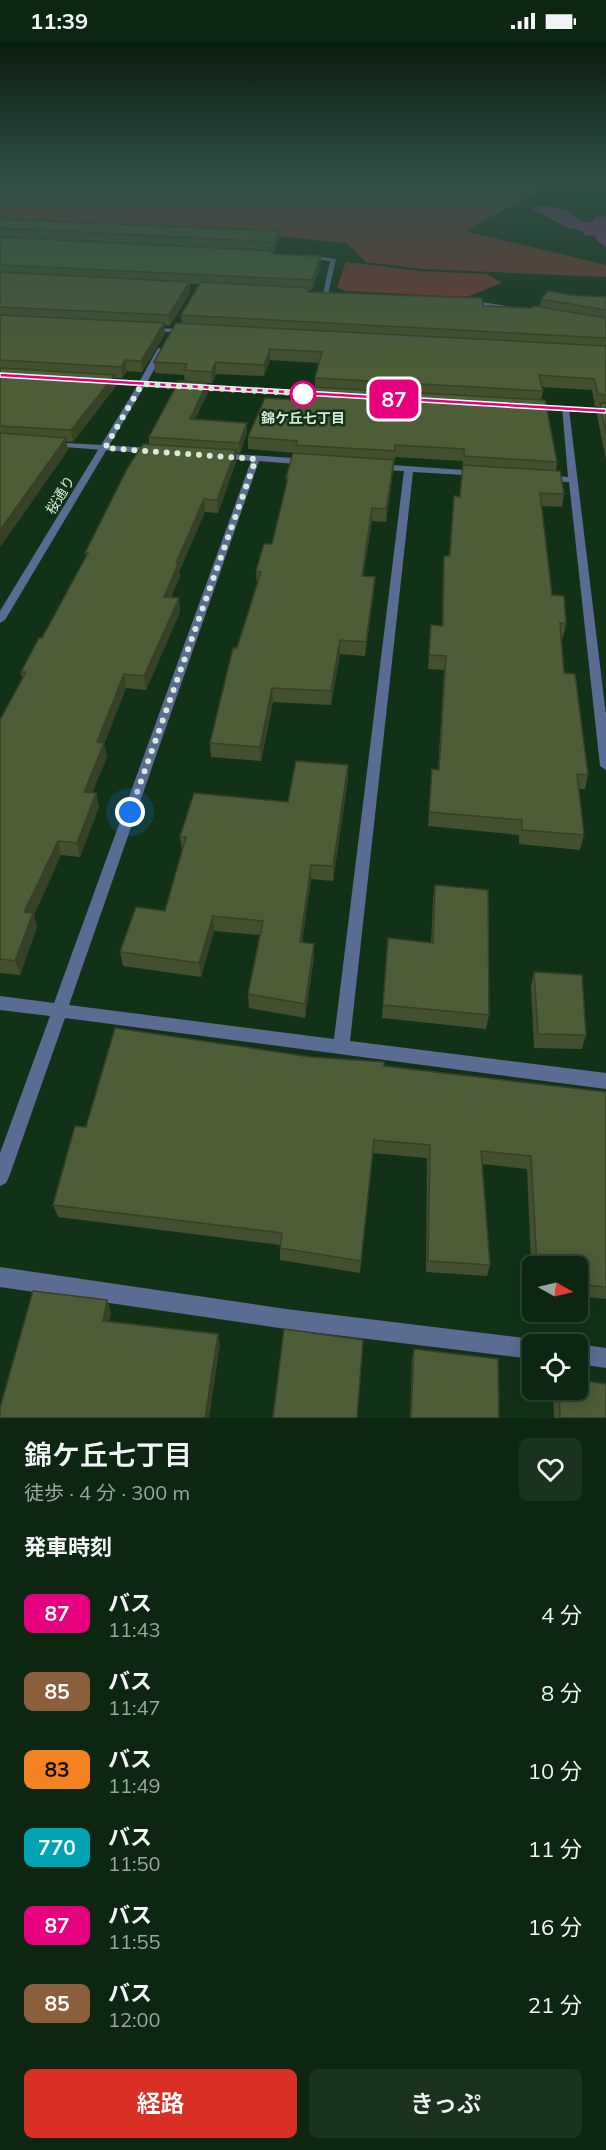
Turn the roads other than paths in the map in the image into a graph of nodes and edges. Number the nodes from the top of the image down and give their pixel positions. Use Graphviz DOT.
graph roads {
  1 [pos="300,257"];
  2 [pos="315,293"];
  3 [pos="326,294"];
  4 [pos="338,295"];
  5 [pos="456,302"];
  6 [pos="525,311"];
  7 [pos="178,322"];
  8 [pos="138,328"];
  9 [pos="172,330"];
  10 [pos="194,331"];
  11 [pos="90,381"];
  12 [pos="142,384"];
  13 [pos="338,396"];
  14 [pos="517,406"];
  15 [pos="565,409"];
  16 [pos="606,411"];
  17 [pos="46,444"];
  18 [pos="105,448"];
  19 [pos="162,452"];
  20 [pos="209,456"];
  21 [pos="256,459"];
  22 [pos="315,463"];
  23 [pos="373,467"];
  24 [pos="409,469"];
  25 [pos="490,474"];
  26 [pos="537,477"];
  27 [pos="572,480"];
  28 [pos="0,620"];
  29 [pos="606,766"];
  30 [pos="0,1004"];
  31 [pos="59,1011"];
  32 [pos="341,1047"];
  33 [pos="606,1082"];
  34 [pos="0,1177"];
  35 [pos="0,1277"];
  36 [pos="522,1348"];
  37 [pos="588,1355"];
  38 [pos="606,1358"];
  1 -- 3 [label="street"];
  2 -- 3 [label="street"];
  3 -- 4 [label="street"];
  5 -- 6 [label="street"];
  7 -- 9 [label="street, 桜通り"];
  8 -- 9 [label="street"];
  9 -- 10 [label="street"];
  9 -- 12 [label="street, 桜通り"];
  11 -- 12 [label="street"];
  12 -- 13 [label="street"];
  12 -- 18 [label="street, 桜通り"];
  14 -- 15 [label="street"];
  15 -- 16 [label="street"];
  15 -- 27 [label="street"];
  17 -- 18 [label="street"];
  18 -- 19 [label="street"];
  18 -- 28 [label="street, 桜通り"];
  20 -- 21 [label="street"];
  21 -- 22 [label="street"];
  21 -- 31 [label="street"];
  23 -- 24 [label="street"];
  24 -- 25 [label="street"];
  24 -- 32 [label="street"];
  26 -- 27 [label="street"];
  27 -- 29 [label="street"];
  30 -- 31 [label="street"];
  31 -- 32 [label="street"];
  31 -- 34 [label="street"];
  32 -- 33 [label="street"];
  35 -- 36 [label="street"];
  37 -- 38 [label="street"];
}
